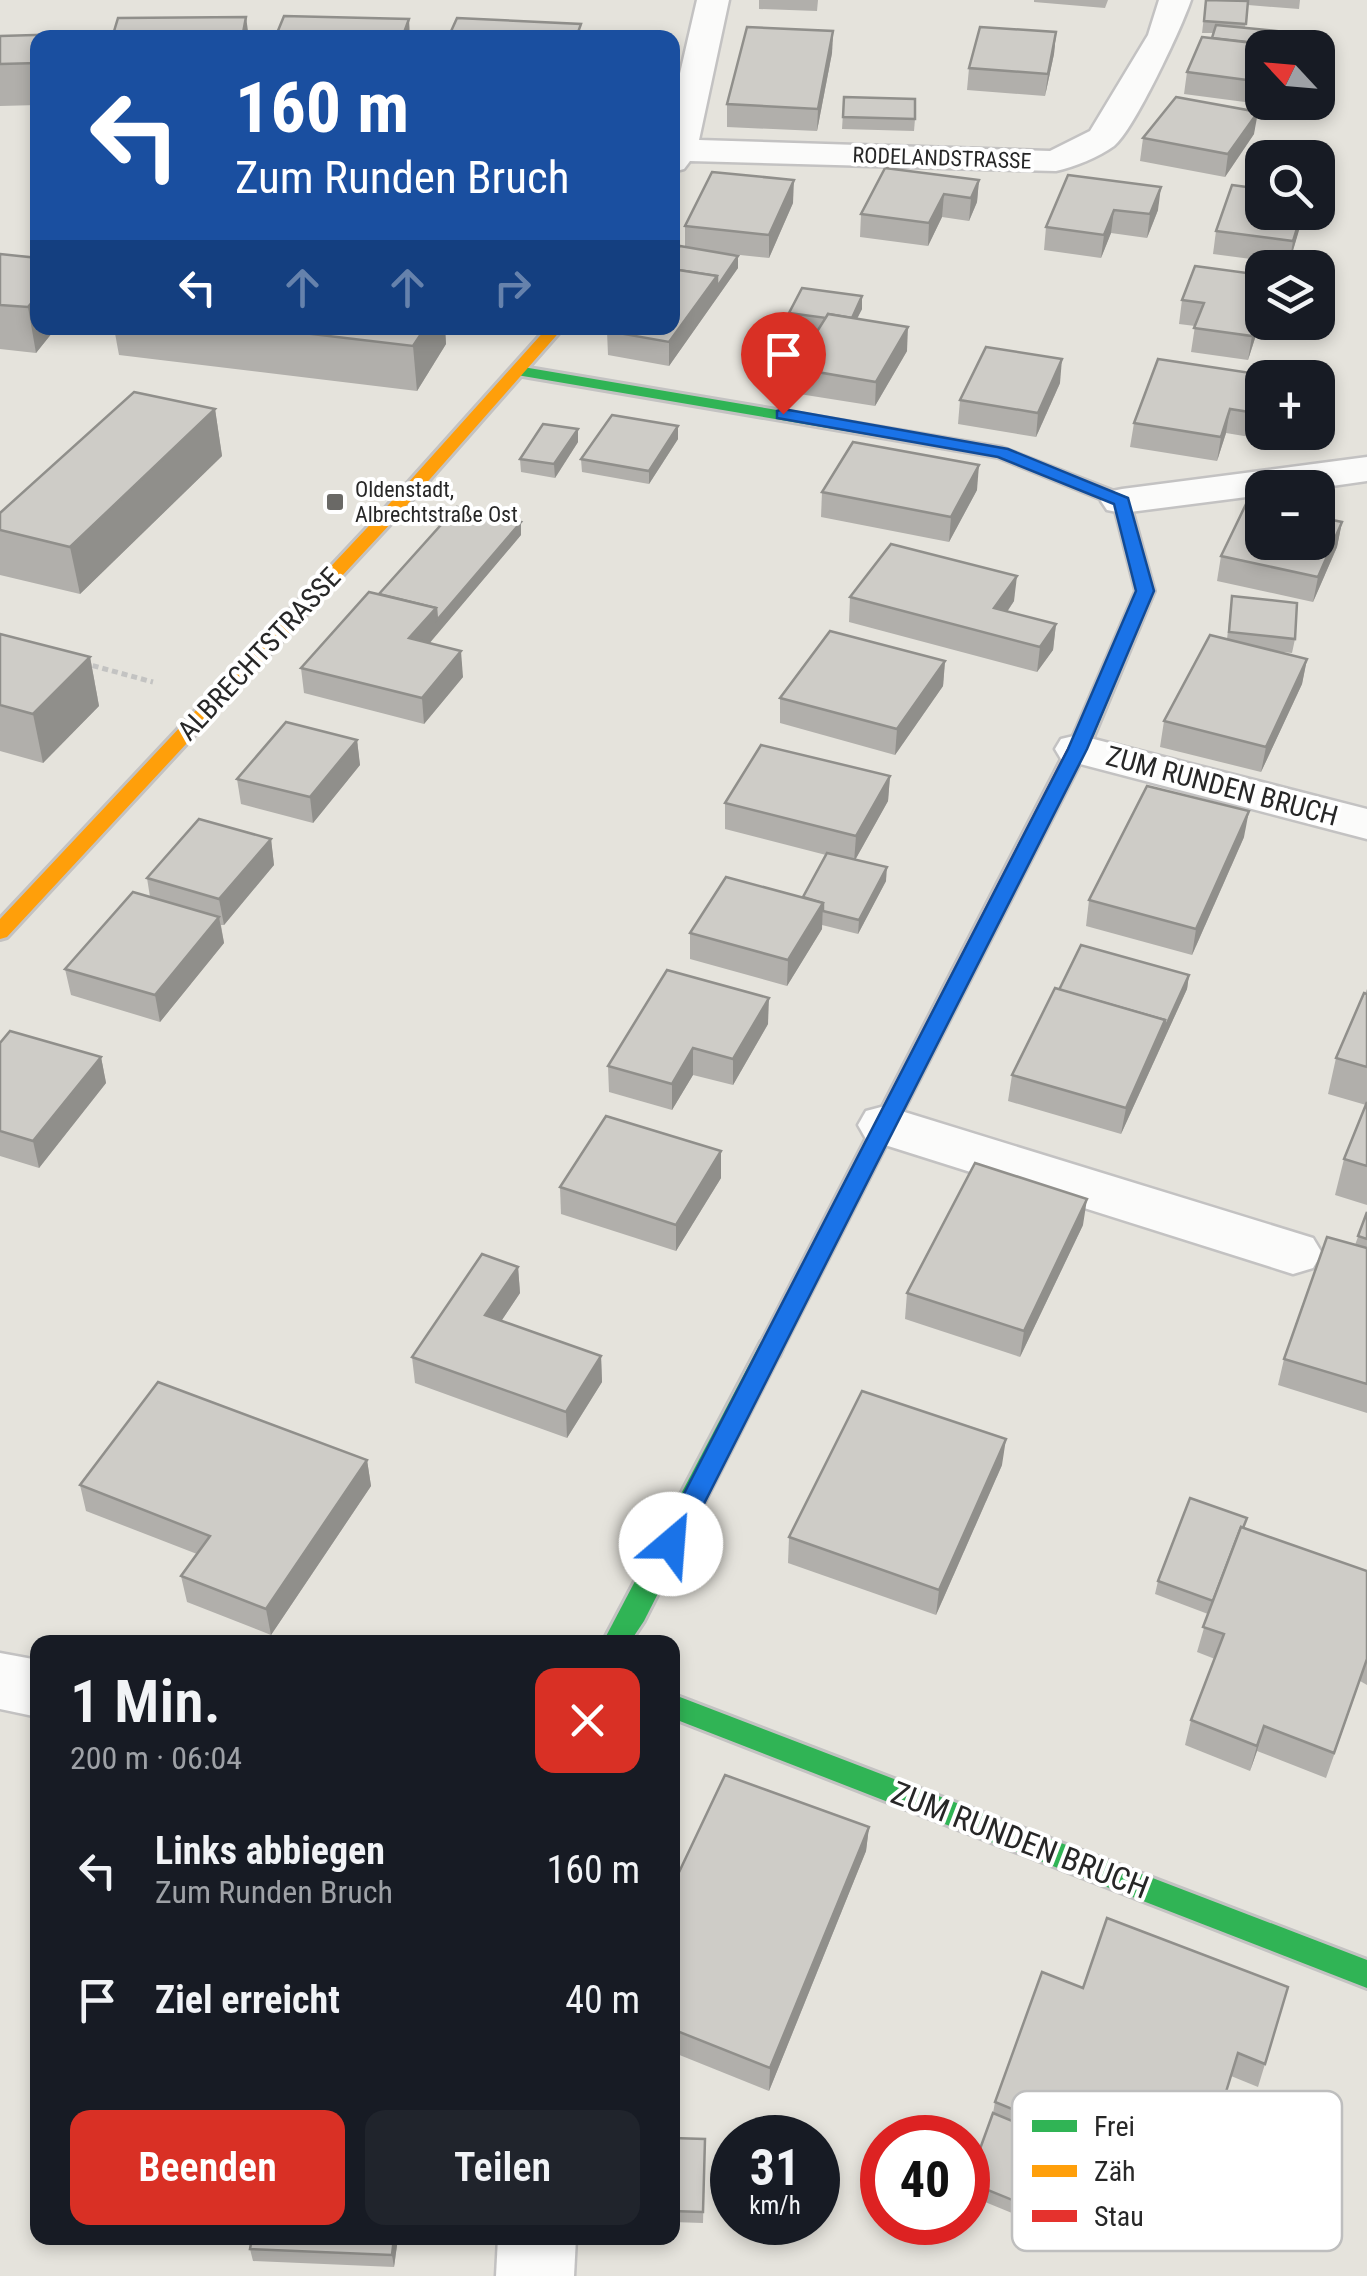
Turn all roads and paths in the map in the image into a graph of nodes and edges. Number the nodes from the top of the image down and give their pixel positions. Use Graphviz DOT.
graph roads {
  1 [pos="713,0"];
  2 [pos="1176,0"];
  3 [pos="680,139"];
  4 [pos="680,156"];
  5 [pos="549,335"];
  6 [pos="517,371"];
  7 [pos="1367,469"];
  8 [pos="1122,502"];
  9 [pos="72,660"];
  10 [pos="218,699"];
  11 [pos="1078,749"];
  12 [pos="1367,824"];
  13 [pos="0,932"];
  14 [pos="886,1125"];
  15 [pos="1292,1253"];
  16 [pos="621,1635"];
  17 [pos="0,1681"];
  18 [pos="30,1687"];
  19 [pos="680,1709"];
  20 [pos="1367,1974"];
  21 [pos="536,2245"];
  22 [pos="535,2276"];
  1 -- 3 [label="street"];
  2 -- 4 [label="street, RODELANDSTRASSE"];
  5 -- 6 [label="street, ALBRECHTSTRASSE"];
  6 -- 8 [label="street"];
  6 -- 10 [label="street, ALBRECHTSTRASSE"];
  7 -- 8 [label="street"];
  8 -- 11 [label="street, ZUM RUNDEN BRUCH"];
  9 -- 10 [label="path"];
  10 -- 13 [label="street, ALBRECHTSTRASSE"];
  11 -- 12 [label="street, ZUM RUNDEN BRUCH"];
  11 -- 14 [label="street, ZUM RUNDEN BRUCH"];
  14 -- 15 [label="street"];
  14 -- 16 [label="street, ZUM RUNDEN BRUCH"];
  17 -- 18 [label="street"];
  19 -- 20 [label="street, ZUM RUNDEN BRUCH"];
  21 -- 22 [label="street"];
}
